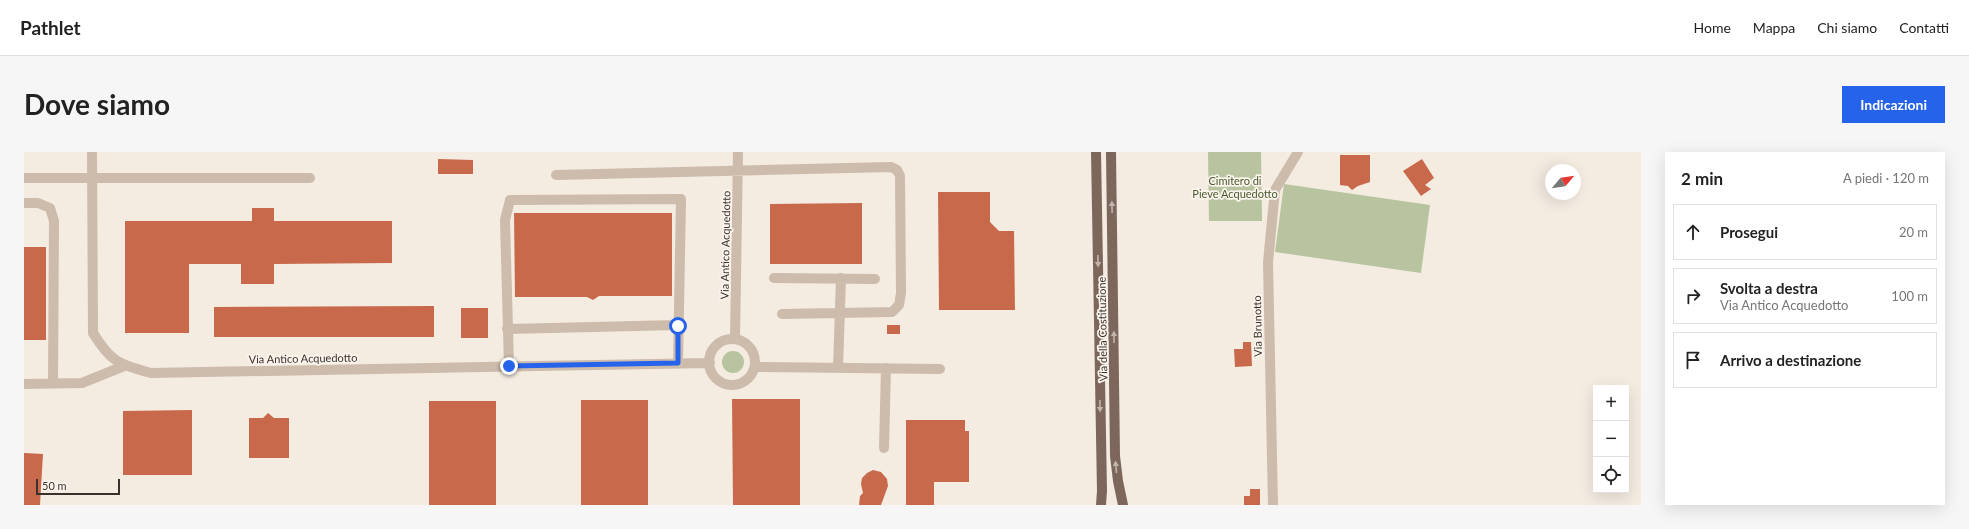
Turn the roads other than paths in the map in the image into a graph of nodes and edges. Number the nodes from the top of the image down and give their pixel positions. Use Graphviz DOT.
graph roads {
  1 [pos="92,152"];
  2 [pos="738,152"];
  3 [pos="1096,152"];
  4 [pos="1111,152"];
  5 [pos="1298,152"];
  6 [pos="738,172"];
  7 [pos="556,175"];
  8 [pos="91,177"];
  9 [pos="24,178"];
  10 [pos="310,178"];
  11 [pos="24,203"];
  12 [pos="774,278"];
  13 [pos="841,278"];
  14 [pos="875,278"];
  15 [pos="840,313"];
  16 [pos="782,314"];
  17 [pos="678,326"];
  18 [pos="507,329"];
  19 [pos="735,339"];
  20 [pos="678,363"];
  21 [pos="710,363"];
  22 [pos="124,366"];
  23 [pos="509,366"];
  24 [pos="755,367"];
  25 [pos="838,368"];
  26 [pos="886,368"];
  27 [pos="940,369"];
  28 [pos="53,383"];
  29 [pos="24,384"];
  30 [pos="884,448"];
  31 [pos="1101,505"];
  32 [pos="1123,505"];
  33 [pos="1273,505"];
  1 -- 8 [label="street, Via Antico Acquedotto"];
  2 -- 6 [label="street, Via Antico Acquedotto"];
  3 -- 31 [label="main road, Via della Costituzione, one-way"];
  32 -- 4 [label="main road, Via della Costituzione, one-way"];
  5 -- 33 [label="street, Via Brunotto"];
  6 -- 7 [label="street"];
  6 -- 15 [label="street"];
  6 -- 19 [label="street, Via Antico Acquedotto"];
  8 -- 9 [label="street"];
  8 -- 10 [label="street"];
  8 -- 22 [label="street, Via Antico Acquedotto"];
  11 -- 28 [label="street"];
  12 -- 13 [label="street"];
  13 -- 14 [label="street"];
  13 -- 15 [label="street"];
  15 -- 16 [label="street"];
  15 -- 25 [label="street"];
  17 -- 18 [label="street"];
  17 -- 18 [label="street"];
  17 -- 20 [label="street"];
  18 -- 23 [label="street"];
  19 -- 21 [label="street"];
  19 -- 24 [label="street"];
  20 -- 21 [label="street, Via Antico Acquedotto"];
  20 -- 23 [label="street, Via Antico Acquedotto"];
  21 -- 24 [label="street"];
  22 -- 23 [label="street, Via Antico Acquedotto"];
  22 -- 28 [label="street"];
  24 -- 25 [label="street"];
  25 -- 26 [label="street"];
  26 -- 27 [label="street"];
  26 -- 30 [label="street"];
  28 -- 29 [label="street"];
}
